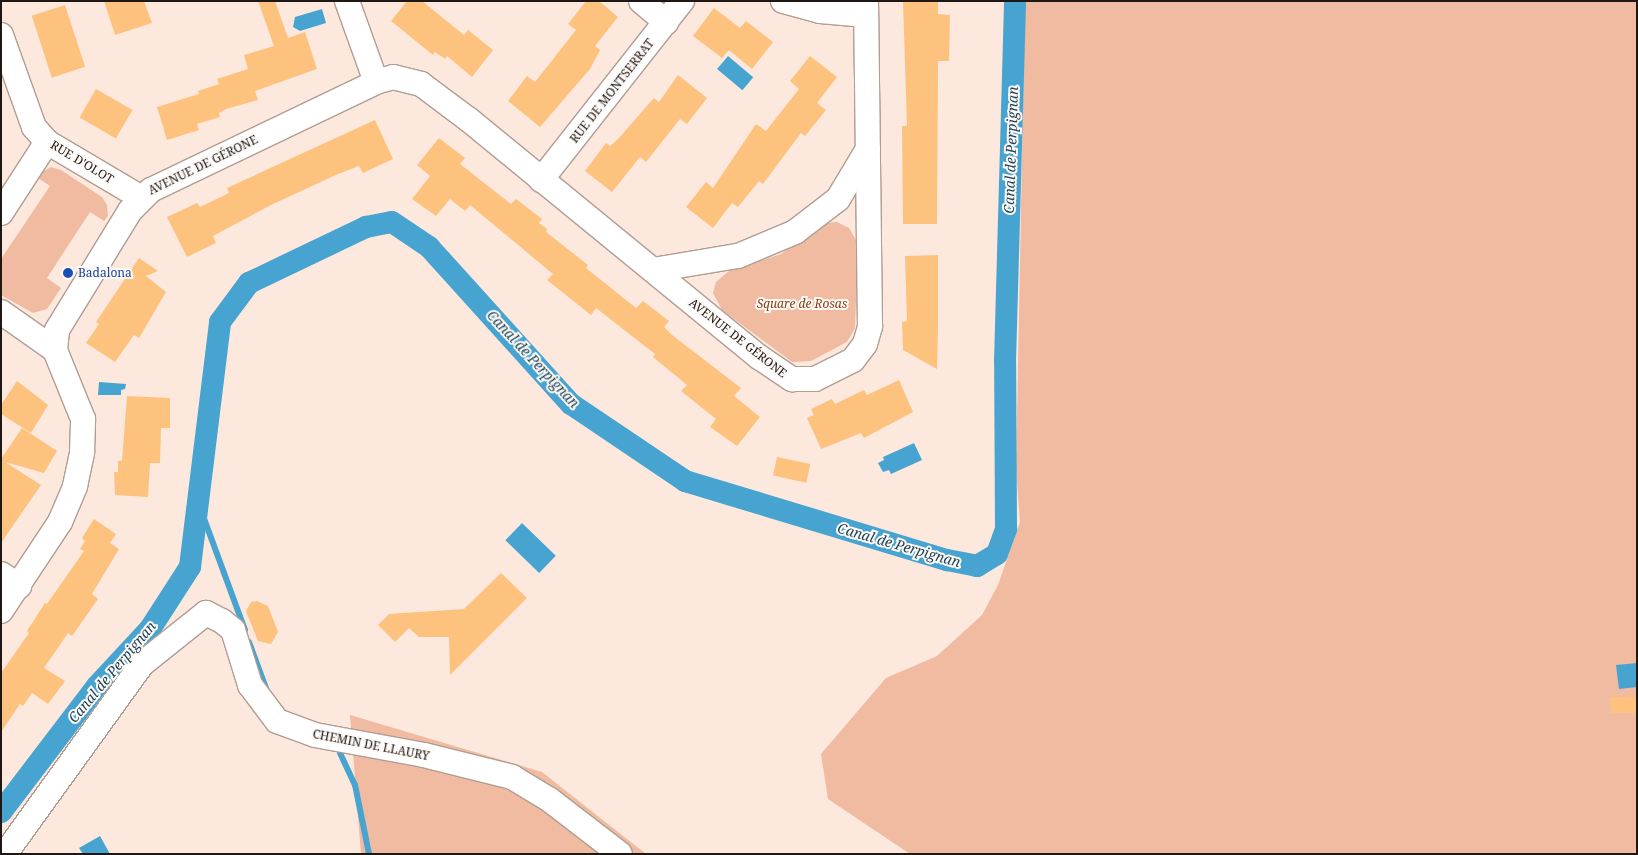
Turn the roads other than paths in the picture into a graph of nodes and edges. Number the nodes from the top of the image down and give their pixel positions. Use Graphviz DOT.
graph roads {
  1 [pos="348,1"];
  2 [pos="640,1"];
  3 [pos="682,1"];
  4 [pos="783,1"];
  5 [pos="866,8"];
  6 [pos="666,22"];
  7 [pos="1,35"];
  8 [pos="376,82"];
  9 [pos="47,142"];
  10 [pos="868,149"];
  11 [pos="541,180"];
  12 [pos="140,197"];
  13 [pos="1,213"];
  14 [pos="653,270"];
  15 [pos="1,312"];
  16 [pos="55,350"];
  17 [pos="10,580"];
  18 [pos="1,612"];
  19 [pos="5,854"];
  20 [pos="620,854"];
  1 -- 8 [label="street"];
  2 -- 6 [label="street"];
  3 -- 6 [label="street, RUE DE MONTSERRAT"];
  4 -- 5 [label="street"];
  5 -- 10 [label="street, AVENUE DE GÉRONE"];
  6 -- 11 [label="street, RUE DE MONTSERRAT"];
  7 -- 9 [label="street, RUE D'OLOT"];
  8 -- 11 [label="street, AVENUE DE GÉRONE"];
  8 -- 12 [label="street, AVENUE DE GÉRONE"];
  9 -- 12 [label="street, RUE D'OLOT"];
  9 -- 13 [label="street"];
  10 -- 14 [label="street"];
  10 -- 14 [label="street, AVENUE DE GÉRONE"];
  11 -- 14 [label="street, AVENUE DE GÉRONE"];
  12 -- 16 [label="street, AVENUE DE GÉRONE"];
  15 -- 16 [label="street"];
  16 -- 17 [label="street"];
  17 -- 18 [label="street"];
  19 -- 20 [label="street, CHEMIN DE LLAURY"];
}
